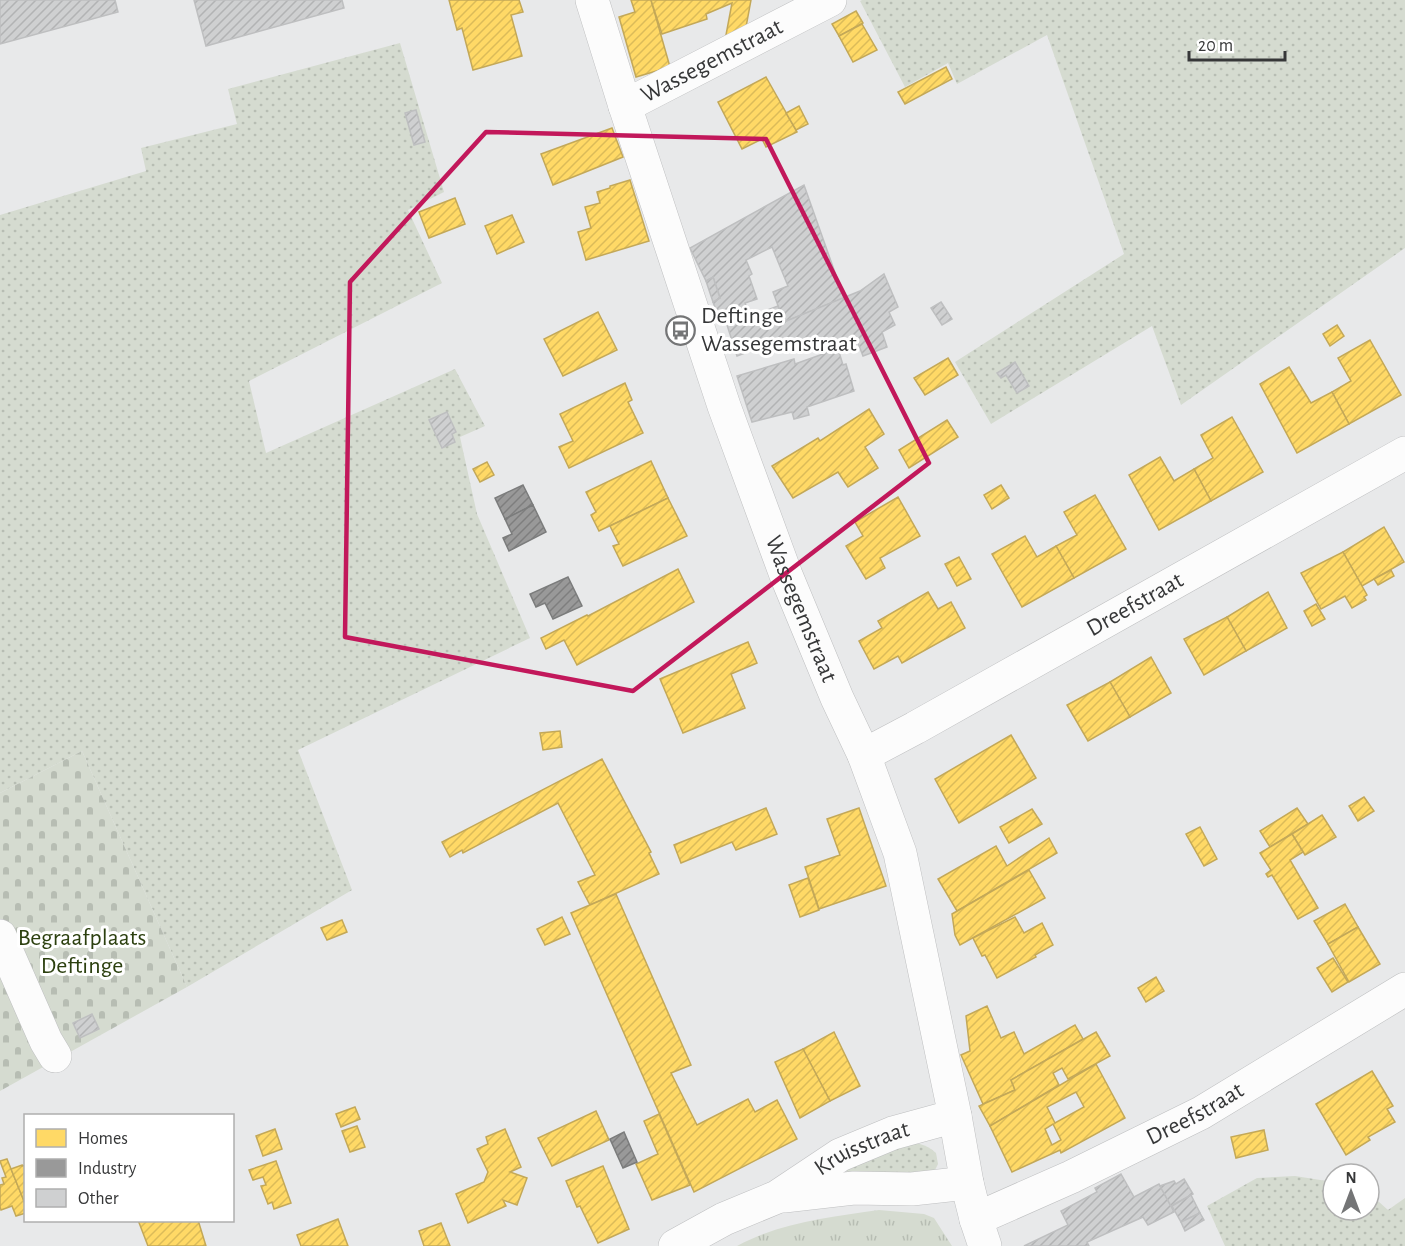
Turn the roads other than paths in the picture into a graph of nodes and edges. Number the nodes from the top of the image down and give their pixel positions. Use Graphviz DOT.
graph roads {
  1 [pos="592,0"];
  2 [pos="830,0"];
  3 [pos="625,106"];
  4 [pos="1405,453"];
  5 [pos="864,755"];
  6 [pos="0,936"];
  7 [pos="1405,989"];
  8 [pos="55,1056"];
  9 [pos="955,1116"];
  10 [pos="967,1183"];
  11 [pos="777,1197"];
  12 [pos="981,1233"];
  13 [pos="675,1246"];
  1 -- 3 [label="street, Wassegemstraat"];
  2 -- 3 [label="street, Wassegemstraat"];
  3 -- 5 [label="street, Wassegemstraat"];
  4 -- 5 [label="street, Dreefstraat"];
  5 -- 9 [label="street, Wassegemstraat"];
  6 -- 8 [label="street"];
  7 -- 12 [label="street, Dreefstraat"];
  9 -- 10 [label="street, Wassegemstraat"];
  9 -- 11 [label="street, Kruisstraat"];
  10 -- 11 [label="street, Kruisstraat"];
  10 -- 12 [label="street, Wassegemstraat"];
  11 -- 13 [label="street, Kruisstraat"];
}
